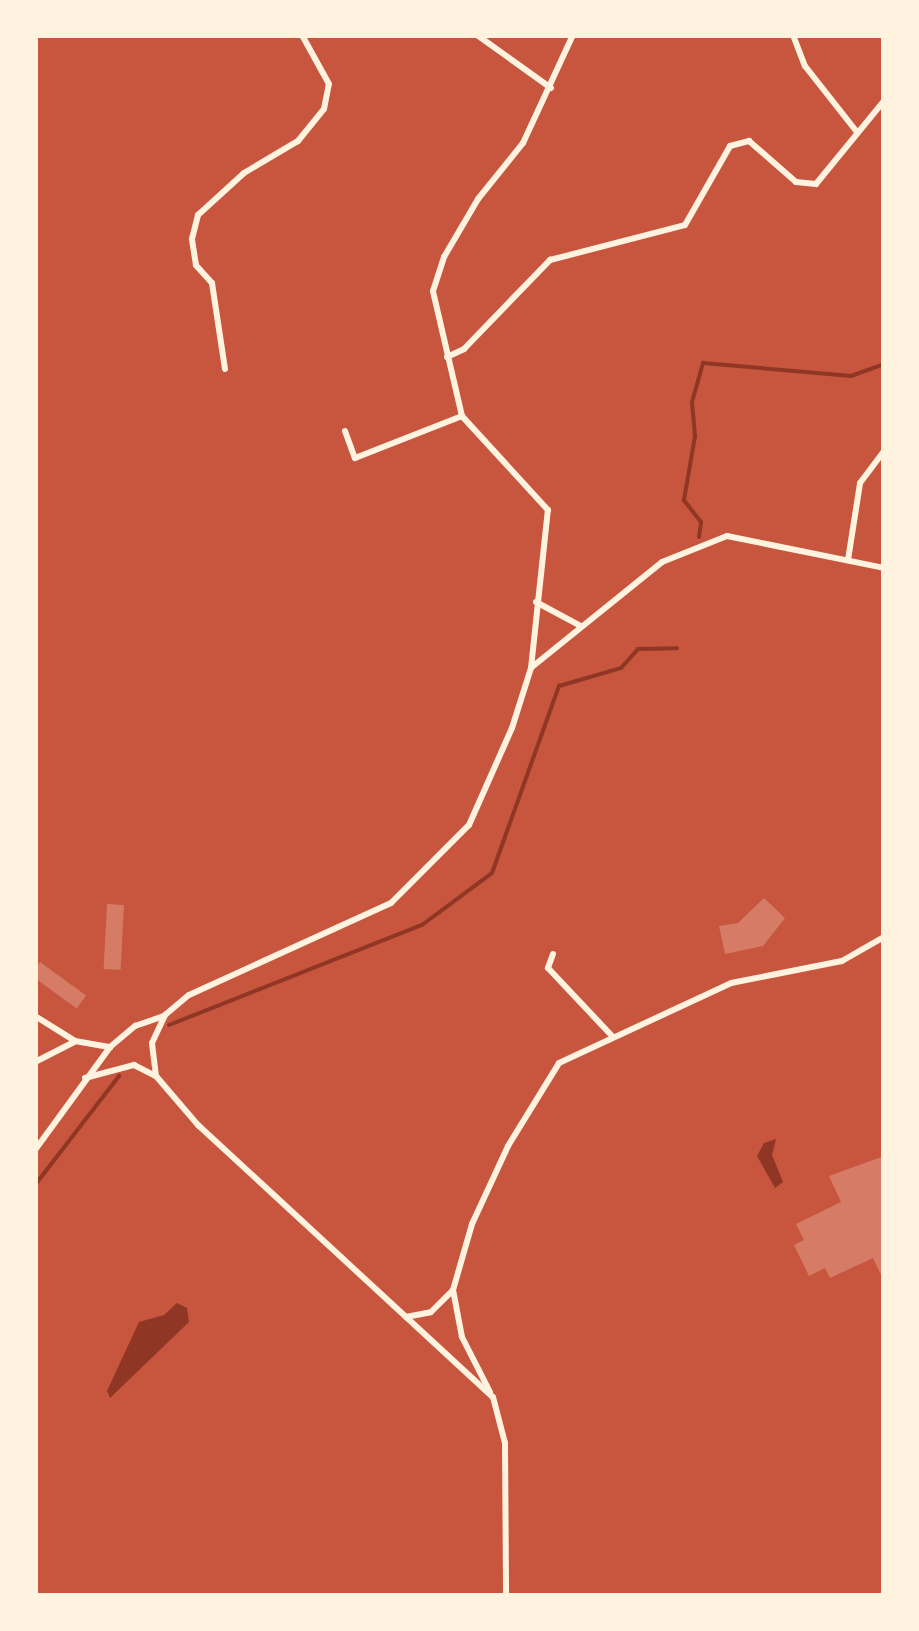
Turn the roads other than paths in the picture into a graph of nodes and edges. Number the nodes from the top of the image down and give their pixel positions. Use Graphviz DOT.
graph roads {
  1 [pos="302,35"];
  2 [pos="477,35"];
  3 [pos="573,35"];
  4 [pos="793,35"];
  5 [pos="552,88"];
  6 [pos="884,101"];
  7 [pos="857,132"];
  8 [pos="446,357"];
  9 [pos="225,369"];
  10 [pos="462,416"];
  11 [pos="345,431"];
  12 [pos="884,451"];
  13 [pos="848,560"];
  14 [pos="884,568"];
  15 [pos="536,602"];
  16 [pos="582,626"];
  17 [pos="531,668"];
  18 [pos="884,937"];
  19 [pos="553,954"];
  20 [pos="166,1016"];
  21 [pos="36,1019"];
  22 [pos="612,1036"];
  23 [pos="75,1042"];
  24 [pos="110,1047"];
  25 [pos="35,1062"];
  26 [pos="156,1076"];
  27 [pos="85,1078"];
  28 [pos="36,1146"];
  29 [pos="453,1290"];
  30 [pos="406,1317"];
  31 [pos="493,1397"];
  32 [pos="506,1596"];
  1 -- 9 [label="street"];
  2 -- 5 [label="street"];
  3 -- 5 [label="street"];
  4 -- 7 [label="street"];
  5 -- 8 [label="street"];
  6 -- 7 [label="street"];
  7 -- 8 [label="street"];
  8 -- 10 [label="street"];
  10 -- 11 [label="street"];
  10 -- 15 [label="street"];
  12 -- 13 [label="street"];
  13 -- 14 [label="street"];
  13 -- 16 [label="street"];
  15 -- 16 [label="street"];
  15 -- 17 [label="street"];
  16 -- 17 [label="street"];
  17 -- 20 [label="street"];
  18 -- 22 [label="street"];
  19 -- 22 [label="street"];
  20 -- 24 [label="street"];
  20 -- 26 [label="street"];
  21 -- 23 [label="street"];
  22 -- 29 [label="street"];
  23 -- 24 [label="street"];
  23 -- 25 [label="street"];
  24 -- 27 [label="street"];
  26 -- 27 [label="street"];
  26 -- 30 [label="street"];
  27 -- 28 [label="street"];
  29 -- 30 [label="street"];
  29 -- 31 [label="street"];
  30 -- 31 [label="street"];
  31 -- 32 [label="street"];
}
